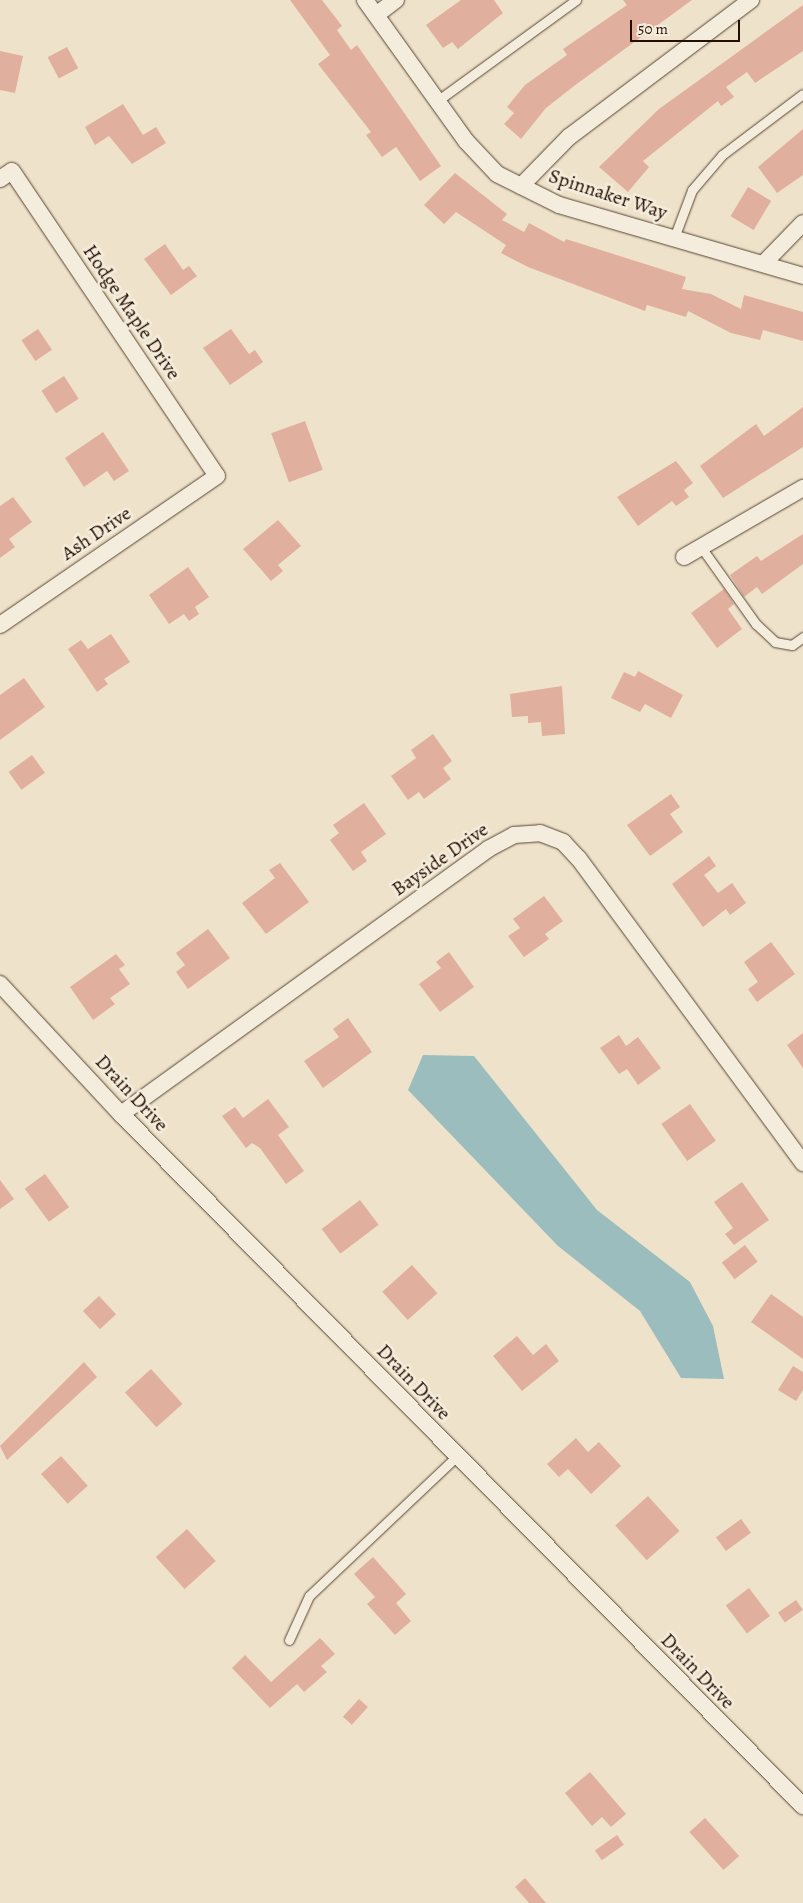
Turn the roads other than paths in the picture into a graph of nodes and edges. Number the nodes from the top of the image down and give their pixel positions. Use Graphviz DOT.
graph roads {
  1 [pos="365,0"];
  2 [pos="396,0"];
  3 [pos="576,0"];
  4 [pos="751,0"];
  5 [pos="376,15"];
  6 [pos="803,94"];
  7 [pos="437,101"];
  8 [pos="6,175"];
  9 [pos="521,186"];
  10 [pos="803,223"];
  11 [pos="674,238"];
  12 [pos="764,264"];
  13 [pos="803,276"];
  14 [pos="217,476"];
  15 [pos="803,488"];
  16 [pos="701,547"];
  17 [pos="684,557"];
  18 [pos="0,624"];
  19 [pos="803,637"];
  20 [pos="0,984"];
  21 [pos="121,1114"];
  22 [pos="803,1162"];
  23 [pos="457,1456"];
  24 [pos="289,1640"];
  25 [pos="803,1806"];
  1 -- 5 [label="street, Spinnaker Way"];
  2 -- 5 [label="street"];
  3 -- 7 [label="lane"];
  4 -- 9 [label="street"];
  5 -- 7 [label="street, Spinnaker Way"];
  6 -- 11 [label="lane"];
  7 -- 9 [label="street, Spinnaker Way"];
  8 -- 14 [label="street, Hodge Maple Drive"];
  9 -- 11 [label="street, Spinnaker Way"];
  10 -- 12 [label="street"];
  11 -- 12 [label="street, Spinnaker Way"];
  12 -- 13 [label="street, Spinnaker Way"];
  14 -- 18 [label="street, Ash Drive"];
  15 -- 16 [label="street"];
  16 -- 17 [label="street"];
  16 -- 19 [label="lane"];
  20 -- 21 [label="street, Drain Drive"];
  21 -- 22 [label="street, Bayside Drive"];
  21 -- 23 [label="street, Drain Drive"];
  23 -- 24 [label="lane"];
  23 -- 25 [label="street, Drain Drive"];
}
